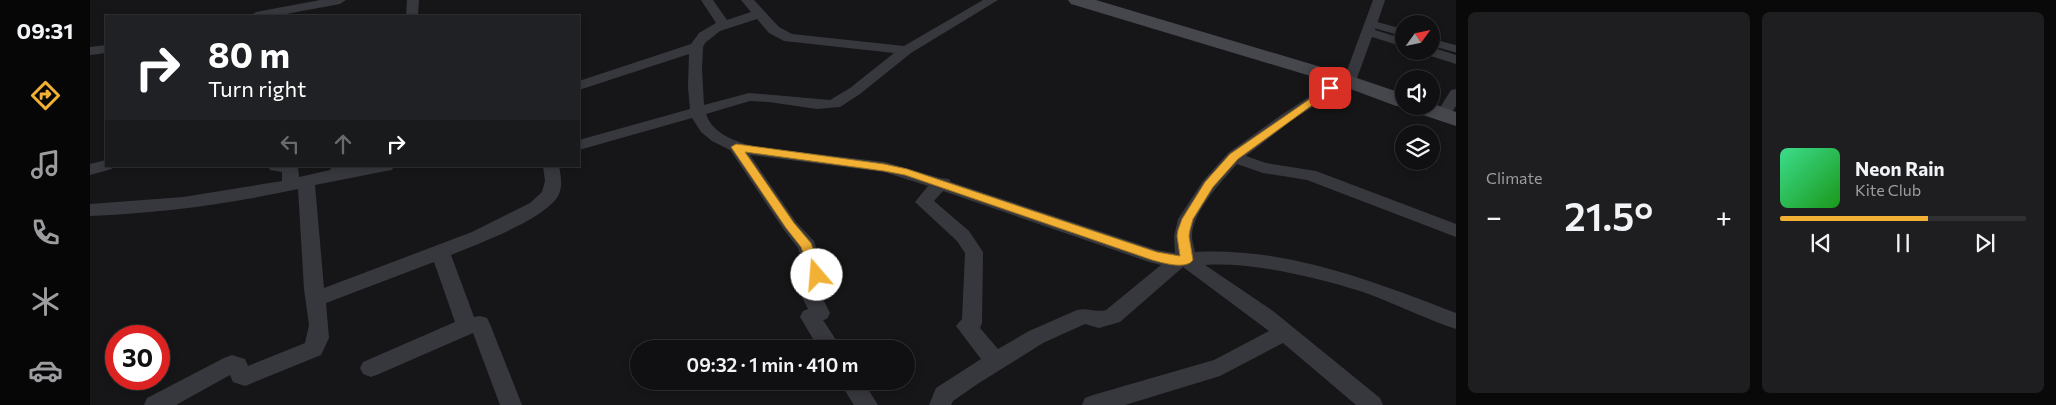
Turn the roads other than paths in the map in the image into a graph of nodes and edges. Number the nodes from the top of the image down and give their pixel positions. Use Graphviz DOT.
graph roads {
  1 [pos="340,0"];
  2 [pos="414,0"];
  3 [pos="707,0"];
  4 [pos="747,0"];
  5 [pos="992,0"];
  6 [pos="1077,0"];
  7 [pos="1105,0"];
  8 [pos="1380,0"];
  9 [pos="313,10"];
  10 [pos="759,14"];
  11 [pos="270,15"];
  12 [pos="412,15"];
  13 [pos="724,25"];
  14 [pos="1371,28"];
  15 [pos="1395,32"];
  16 [pos="1395,39"];
  17 [pos="1440,45"];
  18 [pos="696,47"];
  19 [pos="105,49"];
  20 [pos="906,50"];
  21 [pos="1456,50"];
  22 [pos="90,51"];
  23 [pos="1440,55"];
  24 [pos="1456,60"];
  25 [pos="1348,77"];
  26 [pos="580,86"];
  27 [pos="1395,91"];
  28 [pos="1395,97"];
  29 [pos="696,110"];
  30 [pos="580,144"];
  31 [pos="736,147"];
  32 [pos="1234,157"];
  33 [pos="105,165"];
  34 [pos="290,167"];
  35 [pos="374,167"];
  36 [pos="551,167"];
  37 [pos="90,170"];
  38 [pos="338,170"];
  39 [pos="299,183"];
  40 [pos="943,183"];
  41 [pos="90,210"];
  42 [pos="1456,231"];
  43 [pos="440,251"];
  44 [pos="1183,260"];
  45 [pos="316,299"];
  46 [pos="1456,321"];
  47 [pos="467,326"];
  48 [pos="1285,332"];
  49 [pos="825,340"];
  50 [pos="996,361"];
  51 [pos="371,368"];
  52 [pos="856,390"];
  53 [pos="155,405"];
  54 [pos="511,405"];
  55 [pos="867,405"];
  56 [pos="940,405"];
  57 [pos="1093,405"];
  58 [pos="1372,405"];
  1 -- 9 [label="street"];
  2 -- 12 [label="street"];
  3 -- 13 [label="street"];
  4 -- 10 [label="street"];
  5 -- 20 [label="street"];
  6 -- 25 [label="main road"];
  7 -- 25 [label="main road"];
  8 -- 14 [label="street"];
  9 -- 11 [label="street"];
  10 -- 13 [label="street"];
  10 -- 20 [label="street"];
  13 -- 18 [label="street"];
  14 -- 15 [label="lane"];
  14 -- 16 [label="street"];
  14 -- 25 [label="street"];
  17 -- 21 [label="lane"];
  18 -- 26 [label="street"];
  18 -- 29 [label="street"];
  19 -- 22 [label="street"];
  20 -- 29 [label="street"];
  23 -- 24 [label="street"];
  25 -- 27 [label="main road"];
  25 -- 28 [label="main road"];
  25 -- 32 [label="street"];
  29 -- 30 [label="street"];
  29 -- 31 [label="street"];
  31 -- 40 [label="street"];
  31 -- 49 [label="street"];
  32 -- 42 [label="street"];
  32 -- 44 [label="street"];
  33 -- 37 [label="street"];
  34 -- 39 [label="street"];
  35 -- 38 [label="street"];
  36 -- 43 [label="street"];
  38 -- 39 [label="street"];
  39 -- 41 [label="street"];
  39 -- 45 [label="street"];
  40 -- 44 [label="street"];
  40 -- 50 [label="street"];
  43 -- 45 [label="street"];
  43 -- 47 [label="street"];
  44 -- 46 [label="street"];
  44 -- 48 [label="street"];
  44 -- 50 [label="street"];
  45 -- 53 [label="street"];
  47 -- 51 [label="street"];
  47 -- 54 [label="street"];
  48 -- 57 [label="street"];
  48 -- 58 [label="street"];
  50 -- 56 [label="street"];
  52 -- 55 [label="street"];
}
